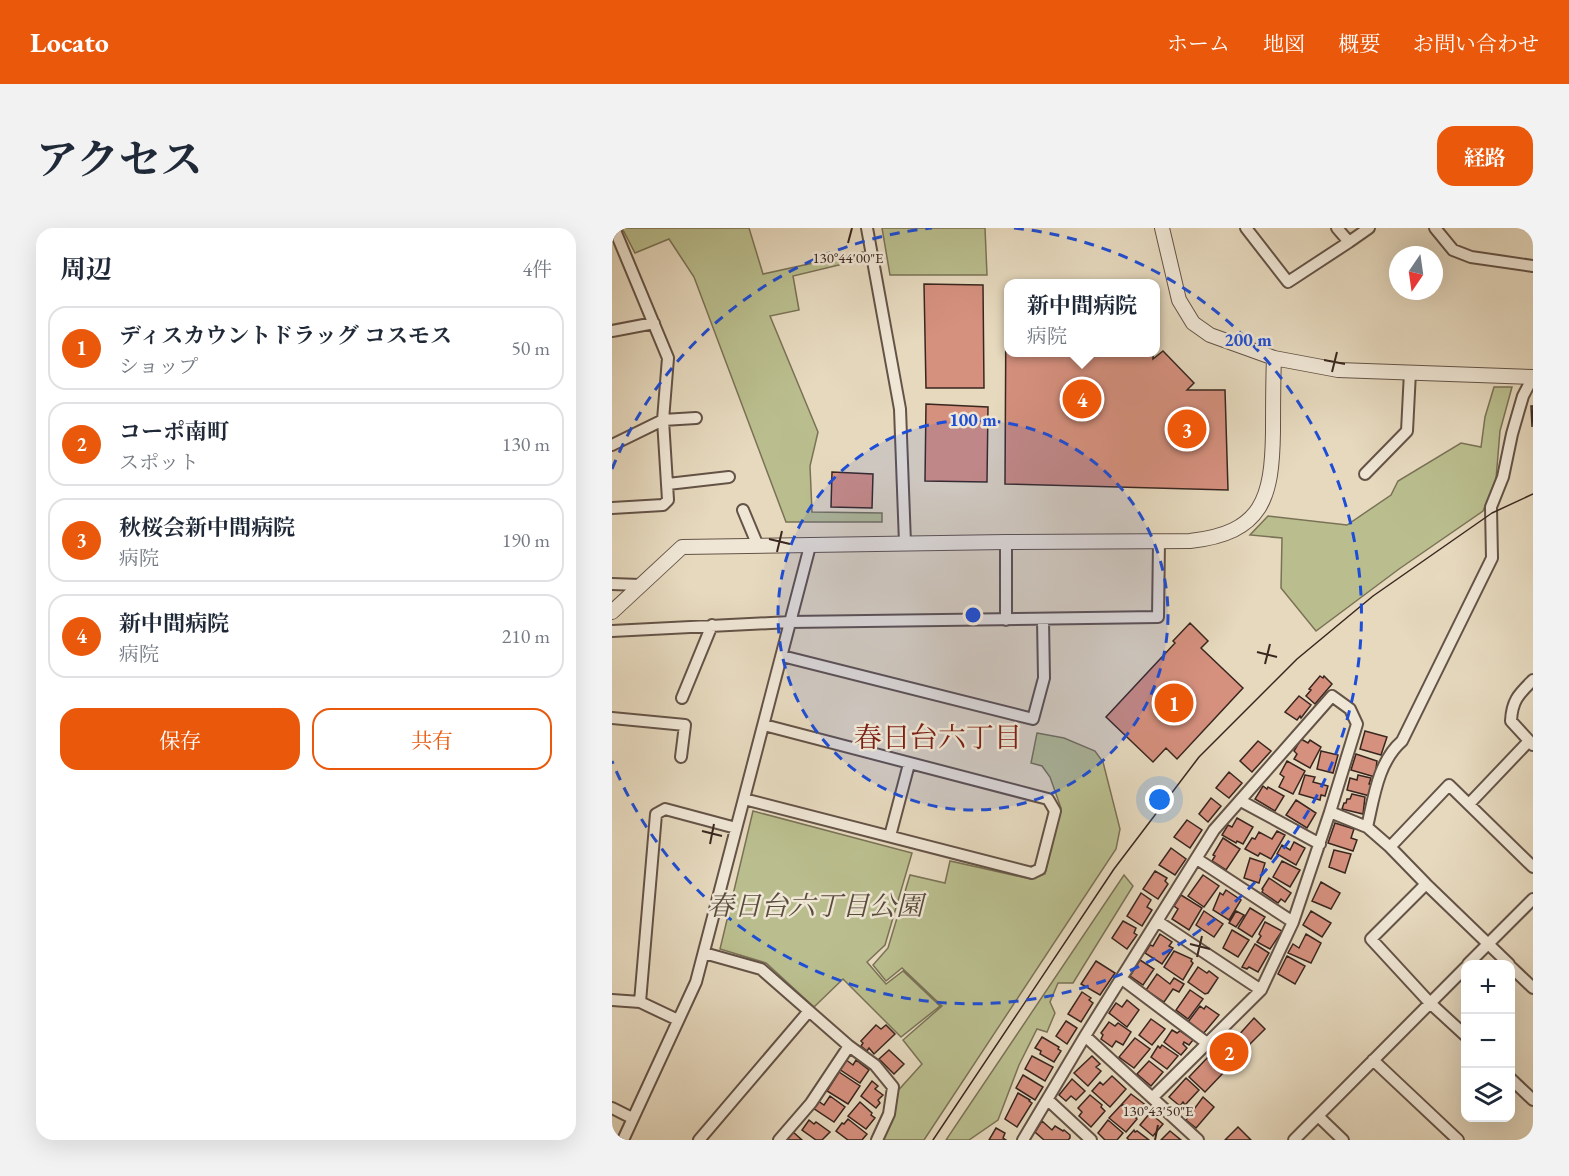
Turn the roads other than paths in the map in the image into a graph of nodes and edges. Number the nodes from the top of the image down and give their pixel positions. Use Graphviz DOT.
graph roads {
  1 [pos="614,228"];
  2 [pos="867,228"];
  3 [pos="1162,228"];
  4 [pos="1246,228"];
  5 [pos="1338,228"];
  6 [pos="1369,228"];
  7 [pos="1435,228"];
  8 [pos="1349,242"];
  9 [pos="1533,266"];
  10 [pos="654,323"];
  11 [pos="612,331"];
  12 [pos="1274,358"];
  13 [pos="1410,372"];
  14 [pos="1533,377"];
  15 [pos="696,418"];
  16 [pos="663,420"];
  17 [pos="612,445"];
  18 [pos="1365,474"];
  19 [pos="729,477"];
  20 [pos="668,484"];
  21 [pos="612,508"];
  22 [pos="743,510"];
  23 [pos="1159,541"];
  24 [pos="1006,542"];
  25 [pos="905,543"];
  26 [pos="758,546"];
  27 [pos="810,546"];
  28 [pos="612,584"];
  29 [pos="640,585"];
  30 [pos="612,612"];
  31 [pos="1006,620"];
  32 [pos="1043,620"];
  33 [pos="790,622"];
  34 [pos="712,625"];
  35 [pos="612,631"];
  36 [pos="782,656"];
  37 [pos="1533,680"];
  38 [pos="682,698"];
  39 [pos="612,718"];
  40 [pos="764,725"];
  41 [pos="1531,743"];
  42 [pos="681,757"];
  43 [pos="909,764"];
  44 [pos="744,799"];
  45 [pos="1241,801"];
  46 [pos="1470,803"];
  47 [pos="1330,812"];
  48 [pos="1366,827"];
  49 [pos="736,828"];
  50 [pos="890,836"];
  51 [pos="1320,844"];
  52 [pos="1390,847"];
  53 [pos="1197,859"];
  54 [pos="1533,867"];
  55 [pos="1426,884"];
  56 [pos="1533,899"];
  57 [pos="1157,921"];
  58 [pos="1293,922"];
  59 [pos="1488,944"];
  60 [pos="704,953"];
  61 [pos="1473,960"];
  62 [pos="1505,960"];
  63 [pos="1515,970"];
  64 [pos="1461,972"];
  65 [pos="1122,979"];
  66 [pos="1533,988"];
  67 [pos="1261,990"];
  68 [pos="612,1000"];
  69 [pos="640,1002"];
  70 [pos="1430,1003"];
  71 [pos="809,1011"];
  72 [pos="678,1020"];
  73 [pos="1461,1031"];
  74 [pos="1085,1036"];
  75 [pos="1207,1043"];
  76 [pos="849,1046"];
  77 [pos="1372,1060"];
  78 [pos="1515,1083"];
  79 [pos="1153,1097"];
  80 [pos="1048,1100"];
  81 [pos="1533,1100"];
  82 [pos="612,1108"];
  83 [pos="1318,1116"];
  84 [pos="632,1118"];
  85 [pos="622,1140"];
  86 [pos="699,1140"];
  87 [pos="779,1140"];
  88 [pos="877,1140"];
  89 [pos="1023,1140"];
  90 [pos="1091,1140"];
  91 [pos="1198,1140"];
  92 [pos="1294,1140"];
  93 [pos="1343,1140"];
  94 [pos="1458,1140"];
  1 -- 10 [label="street"];
  2 -- 25 [label="street"];
  3 -- 12 [label="street"];
  4 -- 8 [label="street"];
  5 -- 8 [label="street"];
  6 -- 8 [label="street"];
  7 -- 9 [label="street"];
  10 -- 11 [label="street"];
  10 -- 16 [label="street"];
  12 -- 13 [label="street"];
  12 -- 23 [label="street"];
  13 -- 14 [label="street"];
  13 -- 18 [label="street"];
  14 -- 48 [label="street"];
  15 -- 16 [label="street"];
  16 -- 17 [label="street"];
  16 -- 20 [label="street"];
  19 -- 20 [label="street"];
  20 -- 21 [label="street"];
  22 -- 26 [label="street"];
  23 -- 24 [label="street"];
  23 -- 32 [label="street"];
  24 -- 25 [label="street"];
  24 -- 31 [label="street"];
  25 -- 27 [label="street"];
  26 -- 27 [label="street"];
  26 -- 29 [label="street"];
  27 -- 33 [label="street"];
  28 -- 29 [label="street"];
  29 -- 30 [label="street"];
  31 -- 32 [label="street"];
  31 -- 33 [label="street"];
  32 -- 36 [label="street"];
  33 -- 34 [label="street"];
  33 -- 36 [label="street"];
  34 -- 35 [label="street"];
  34 -- 38 [label="street"];
  36 -- 40 [label="street"];
  37 -- 41 [label="street"];
  39 -- 42 [label="street"];
  40 -- 43 [label="street"];
  40 -- 44 [label="street"];
  41 -- 46 [label="street"];
  43 -- 50 [label="street"];
  43 -- 50 [label="street"];
  44 -- 49 [label="street"];
  44 -- 50 [label="street"];
  45 -- 47 [label="street"];
  45 -- 51 [label="street"];
  45 -- 53 [label="street"];
  46 -- 52 [label="street"];
  46 -- 54 [label="street"];
  47 -- 48 [label="street"];
  47 -- 51 [label="street"];
  48 -- 52 [label="street"];
  49 -- 60 [label="street"];
  49 -- 69 [label="street"];
  51 -- 58 [label="street"];
  52 -- 55 [label="street"];
  53 -- 57 [label="street"];
  53 -- 58 [label="street"];
  55 -- 59 [label="street"];
  55 -- 70 [label="street"];
  56 -- 59 [label="street"];
  57 -- 65 [label="street"];
  57 -- 67 [label="street"];
  58 -- 67 [label="street"];
  59 -- 61 [label="street"];
  59 -- 62 [label="street"];
  60 -- 71 [label="street"];
  60 -- 72 [label="street"];
  63 -- 66 [label="street"];
  64 -- 70 [label="street"];
  65 -- 74 [label="street"];
  65 -- 75 [label="street"];
  67 -- 75 [label="street"];
  68 -- 69 [label="street"];
  69 -- 72 [label="street"];
  70 -- 73 [label="street"];
  70 -- 77 [label="street"];
  71 -- 76 [label="street"];
  71 -- 86 [label="street"];
  72 -- 84 [label="street"];
  74 -- 79 [label="street"];
  74 -- 80 [label="street"];
  75 -- 79 [label="street"];
  76 -- 87 [label="street"];
  76 -- 88 [label="street"];
  77 -- 83 [label="street"];
  77 -- 94 [label="street"];
  78 -- 81 [label="street"];
  79 -- 91 [label="street"];
  80 -- 89 [label="street"];
  80 -- 90 [label="street"];
  82 -- 84 [label="street"];
  83 -- 92 [label="street"];
  83 -- 93 [label="street"];
  84 -- 85 [label="street"];
}
